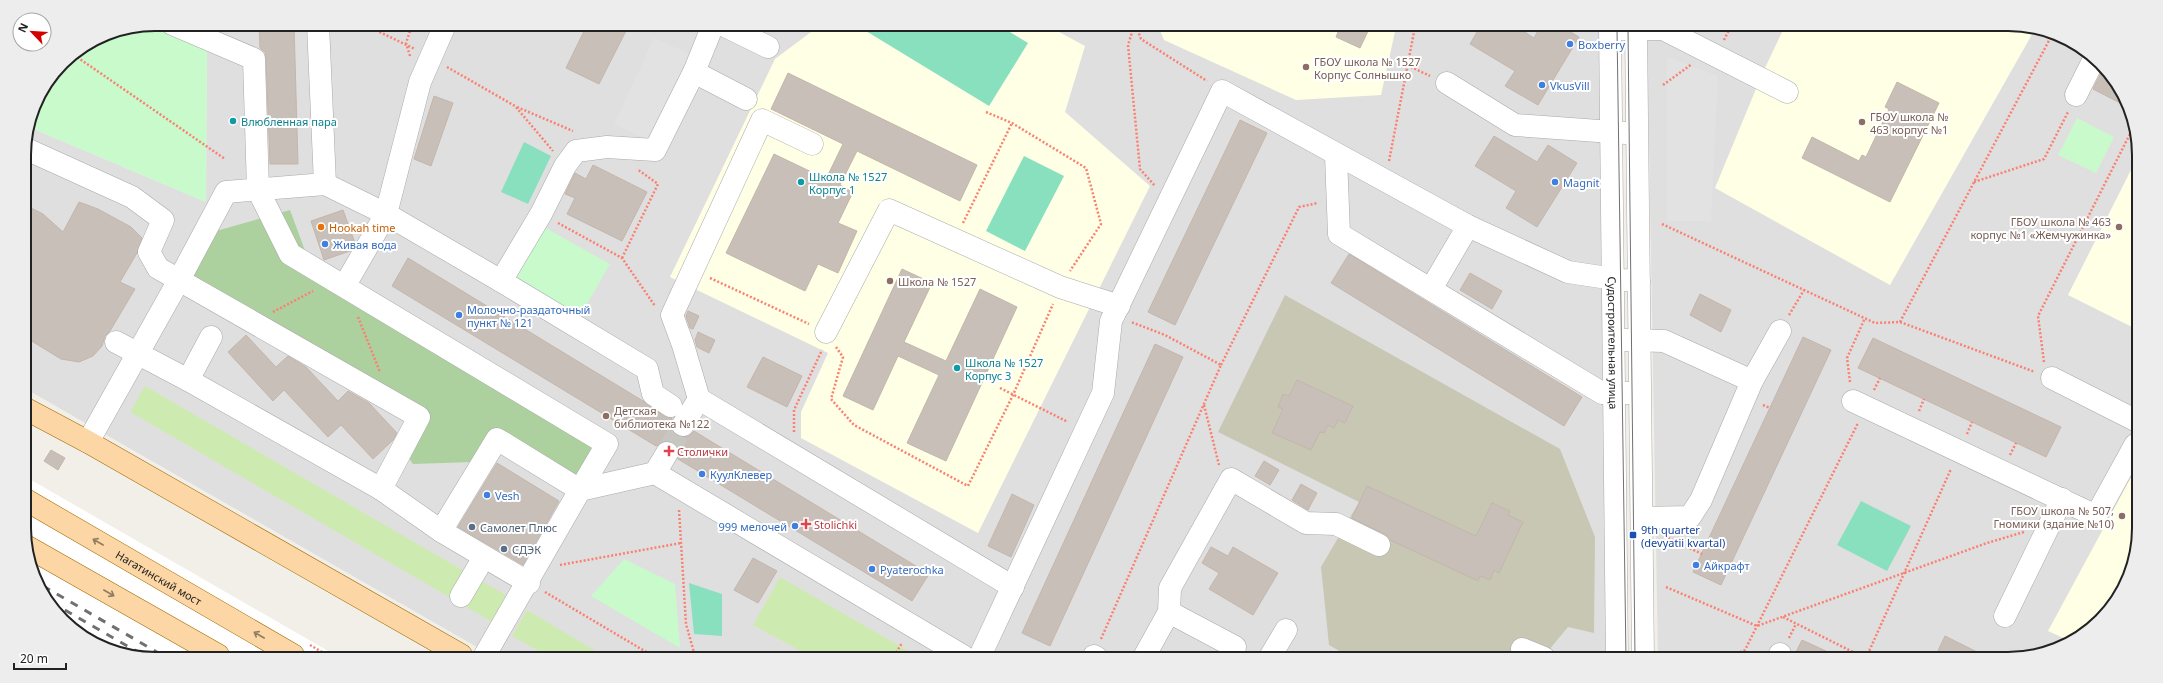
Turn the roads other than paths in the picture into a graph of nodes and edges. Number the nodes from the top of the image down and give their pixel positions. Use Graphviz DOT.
graph roads {
  1 [pos="188,31"];
  2 [pos="318,31"];
  3 [pos="442,31"];
  4 [pos="711,31"];
  5 [pos="735,31"];
  6 [pos="1623,31"];
  7 [pos="1667,31"];
  8 [pos="768,47"];
  9 [pos="2091,63"];
  10 [pos="694,72"];
  11 [pos="1447,83"];
  12 [pos="1787,92"];
  13 [pos="2076,95"];
  14 [pos="746,98"];
  15 [pos="1624,133"];
  16 [pos="812,144"];
  17 [pos="31,151"];
  18 [pos="1336,155"];
  19 [pos="325,184"];
  20 [pos="258,190"];
  21 [pos="386,214"];
  22 [pos="1468,226"];
  23 [pos="179,280"];
  24 [pos="1626,280"];
  25 [pos="501,281"];
  26 [pos="340,282"];
  27 [pos="1431,289"];
  28 [pos="1116,311"];
  29 [pos="826,332"];
  30 [pos="1780,332"];
  31 [pos="212,337"];
  32 [pos="1627,340"];
  33 [pos="116,342"];
  34 [pos="138,354"];
  35 [pos="2049,377"];
  36 [pos="188,380"];
  37 [pos="1752,381"];
  38 [pos="1627,393"];
  39 [pos="699,399"];
  40 [pos="1859,404"];
  41 [pos="671,406"];
  42 [pos="31,412"];
  43 [pos="2132,418"];
  44 [pos="683,425"];
  45 [pos="88,442"];
  46 [pos="2132,450"];
  47 [pos="667,453"];
  48 [pos="655,473"];
  49 [pos="381,489"];
  50 [pos="580,490"];
  51 [pos="2062,500"];
  52 [pos="31,503"];
  53 [pos="1642,518"];
  54 [pos="441,531"];
  55 [pos="1379,545"];
  56 [pos="33,550"];
  57 [pos="484,557"];
  58 [pos="532,576"];
  59 [pos="1013,587"];
  60 [pos="461,596"];
  61 [pos="1169,612"];
  62 [pos="2005,616"];
  63 [pos="1286,630"];
  64 [pos="1522,649"];
  65 [pos="213,652"];
  66 [pos="288,652"];
  67 [pos="456,652"];
  68 [pos="488,652"];
  69 [pos="956,652"];
  70 [pos="982,652"];
  71 [pos="1147,652"];
  72 [pos="1234,652"];
  73 [pos="1273,652"];
  74 [pos="1529,652"];
  75 [pos="1617,652"];
  76 [pos="1630,652"];
  77 [pos="1643,652"];
  1 -- 20 [label="street"];
  2 -- 19 [label="street"];
  3 -- 21 [label="street"];
  4 -- 10 [label="street"];
  5 -- 8 [label="street"];
  6 -- 15 [label="street, Судостроительная улица"];
  7 -- 12 [label="street"];
  9 -- 13 [label="street"];
  10 -- 14 [label="street"];
  10 -- 25 [label="street"];
  11 -- 15 [label="street"];
  15 -- 24 [label="street, Судостроительная улица"];
  16 -- 39 [label="street"];
  17 -- 23 [label="street"];
  18 -- 22 [label="street"];
  18 -- 27 [label="street"];
  18 -- 28 [label="street"];
  19 -- 20 [label="street"];
  19 -- 21 [label="street"];
  20 -- 23 [label="street"];
  20 -- 26 [label="street"];
  21 -- 25 [label="street"];
  21 -- 26 [label="street"];
  22 -- 24 [label="street"];
  22 -- 27 [label="street"];
  23 -- 34 [label="street"];
  23 -- 49 [label="street"];
  24 -- 32 [label="street, Судостроительная улица"];
  25 -- 41 [label="street"];
  26 -- 50 [label="street"];
  27 -- 38 [label="street"];
  28 -- 29 [label="street"];
  28 -- 59 [label="street"];
  30 -- 37 [label="street"];
  31 -- 36 [label="street"];
  32 -- 37 [label="street"];
  32 -- 38 [label="street, Судостроительная улица"];
  33 -- 34 [label="street"];
  34 -- 36 [label="street"];
  34 -- 45 [label="street"];
  35 -- 43 [label="street"];
  36 -- 49 [label="street"];
  37 -- 53 [label="street"];
  38 -- 53 [label="street, Судостроительная улица"];
  38 -- 75 [label="street, Судостроительная улица"];
  38 -- 76 [label="street"];
  39 -- 44 [label="street"];
  39 -- 59 [label="street"];
  40 -- 51 [label="street"];
  42 -- 45 [label="main road"];
  45 -- 67 [label="main road"];
  46 -- 51 [label="street"];
  47 -- 48 [label="street"];
  48 -- 50 [label="street"];
  48 -- 69 [label="street"];
  49 -- 54 [label="street"];
  50 -- 54 [label="street"];
  50 -- 58 [label="street"];
  51 -- 62 [label="street"];
  66 -- 52 [label="main road, Нагатинский мост, one-way"];
  53 -- 77 [label="street, Судостроительная улица"];
  54 -- 57 [label="street"];
  55 -- 61 [label="street"];
  56 -- 65 [label="main road, one-way"];
  57 -- 58 [label="street"];
  57 -- 60 [label="street"];
  58 -- 68 [label="street"];
  59 -- 70 [label="street"];
  61 -- 71 [label="street"];
  61 -- 72 [label="street"];
  63 -- 73 [label="street"];
  64 -- 74 [label="street"];
}
